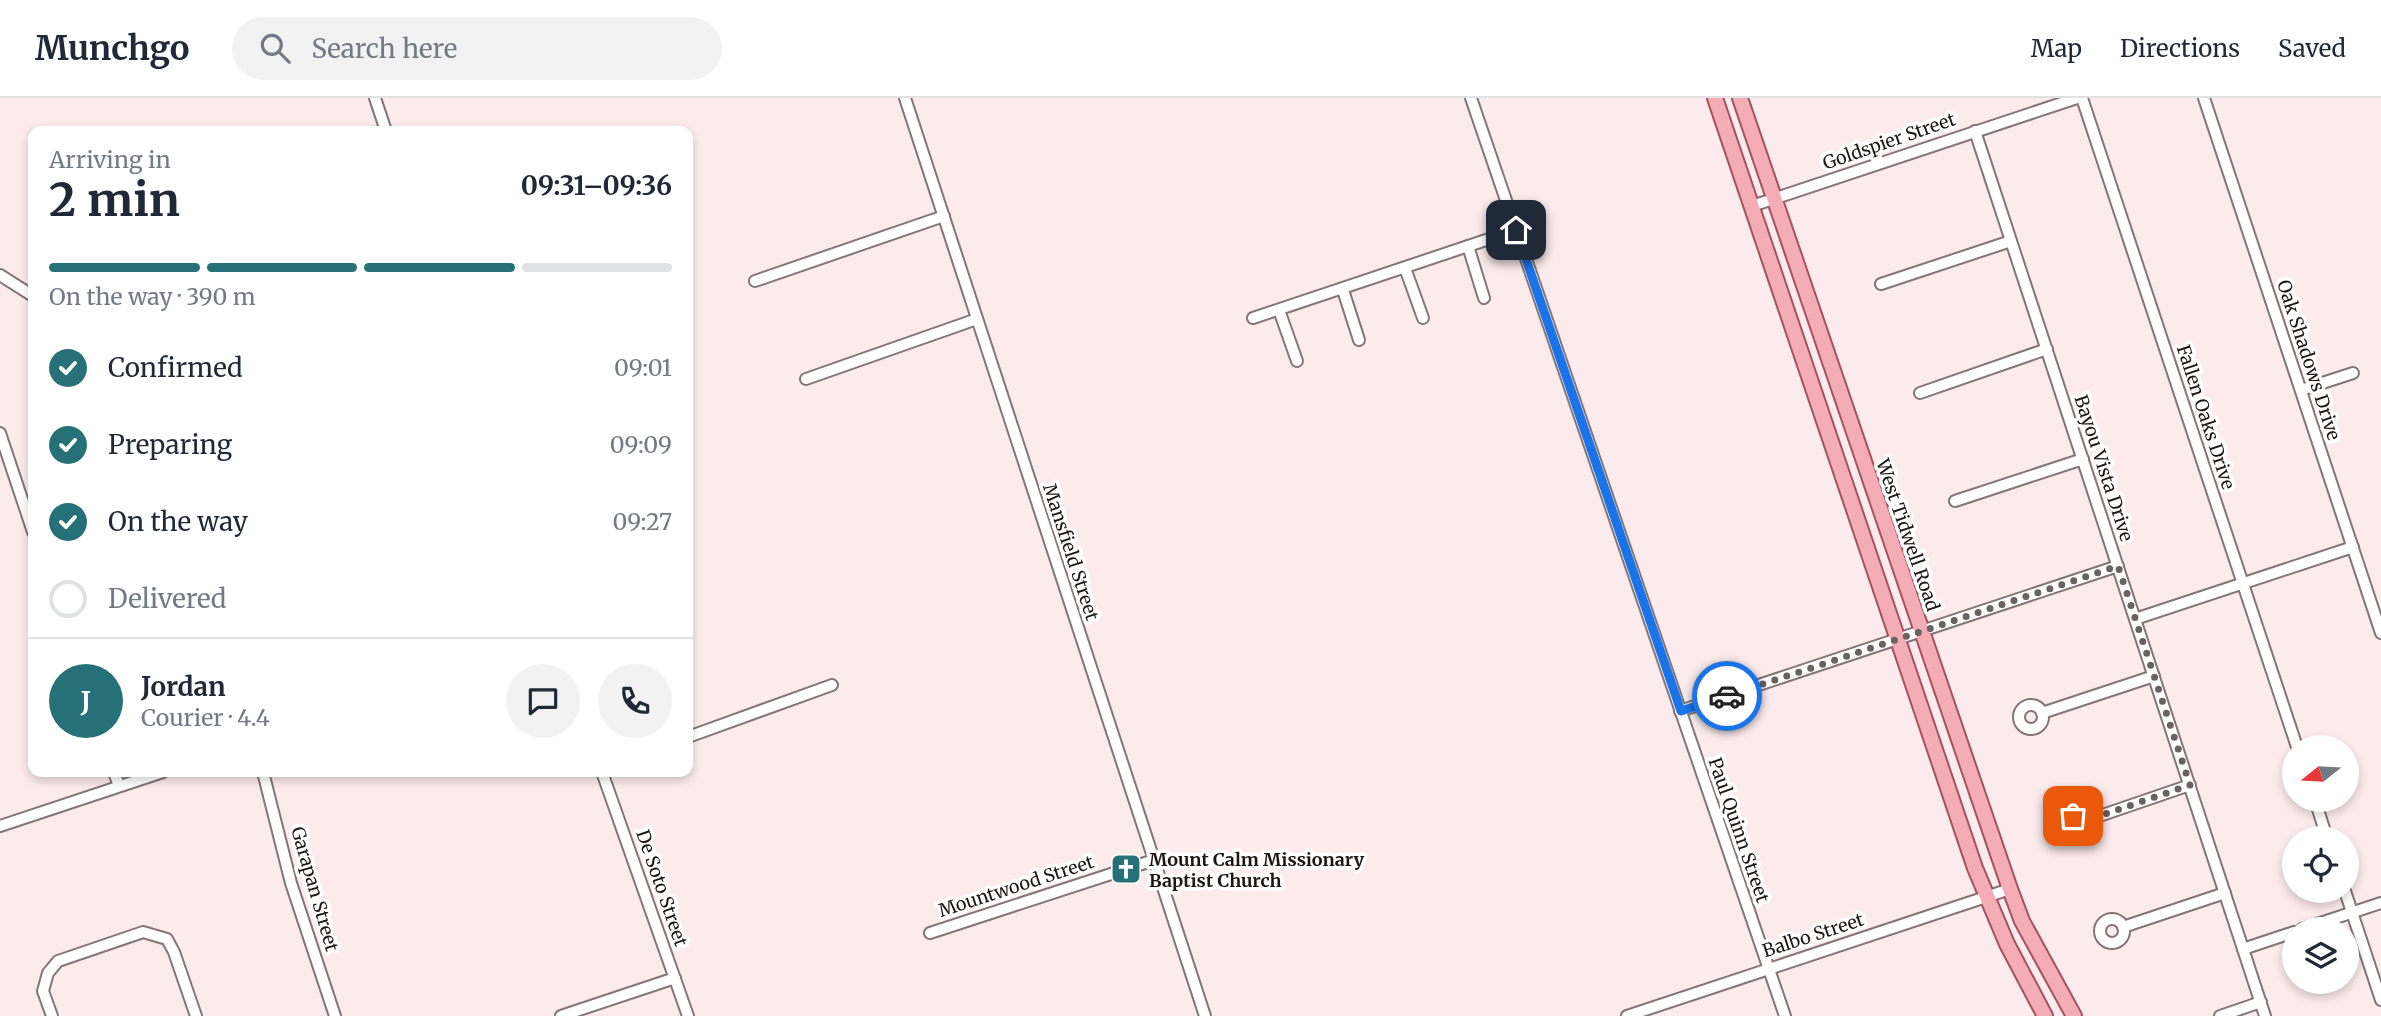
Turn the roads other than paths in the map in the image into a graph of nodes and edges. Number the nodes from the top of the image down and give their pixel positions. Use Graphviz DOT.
graph roads {
  1 [pos="375,98"];
  2 [pos="905,98"];
  3 [pos="1471,98"];
  4 [pos="1715,98"];
  5 [pos="1740,98"];
  6 [pos="2080,98"];
  7 [pos="2204,98"];
  8 [pos="384,126"];
  9 [pos="1975,131"];
  10 [pos="1773,199"];
  11 [pos="1752,206"];
  12 [pos="944,216"];
  13 [pos="1516,230"];
  14 [pos="2011,241"];
  15 [pos="1468,246"];
  16 [pos="1405,268"];
  17 [pos="0,275"];
  18 [pos="755,281"];
  19 [pos="1881,284"];
  20 [pos="1343,290"];
  21 [pos="28,293"];
  22 [pos="1484,298"];
  23 [pos="1279,310"];
  24 [pos="1252,318"];
  25 [pos="1423,318"];
  26 [pos="977,319"];
  27 [pos="1359,340"];
  28 [pos="2047,349"];
  29 [pos="1297,361"];
  30 [pos="2353,373"];
  31 [pos="806,379"];
  32 [pos="2301,390"];
  33 [pos="1920,393"];
  34 [pos="1847,414"];
  35 [pos="1825,422"];
  36 [pos="0,433"];
  37 [pos="2082,459"];
  38 [pos="1955,501"];
  39 [pos="28,517"];
  40 [pos="2353,547"];
  41 [pos="2118,566"];
  42 [pos="2243,584"];
  43 [pos="2135,619"];
  44 [pos="1920,632"];
  45 [pos="2381,633"];
  46 [pos="1898,640"];
  47 [pos="2154,676"];
  48 [pos="832,685"];
  49 [pos="1681,711"];
  50 [pos="2042,713"];
  51 [pos="693,735"];
  52 [pos="2293,735"];
  53 [pos="116,777"];
  54 [pos="147,777"];
  55 [pos="264,777"];
  56 [pos="604,777"];
  57 [pos="2190,785"];
  58 [pos="119,786"];
  59 [pos="2079,823"];
  60 [pos="0,826"];
  61 [pos="1154,860"];
  62 [pos="2010,889"];
  63 [pos="2225,893"];
  64 [pos="1987,897"];
  65 [pos="2349,903"];
  66 [pos="2381,903"];
  67 [pos="2352,913"];
  68 [pos="2340,917"];
  69 [pos="2123,927"];
  70 [pos="930,933"];
  71 [pos="2282,936"];
  72 [pos="2243,949"];
  73 [pos="1768,968"];
  74 [pos="675,978"];
  75 [pos="2381,1000"];
  76 [pos="2261,1002"];
  77 [pos="52,1016"];
  78 [pos="196,1016"];
  79 [pos="335,1016"];
  80 [pos="561,1016"];
  81 [pos="688,1016"];
  82 [pos="1205,1016"];
  83 [pos="1627,1016"];
  84 [pos="1784,1016"];
  85 [pos="2045,1016"];
  86 [pos="2074,1016"];
  87 [pos="2220,1016"];
  88 [pos="2265,1016"];
  1 -- 8 [label="street"];
  2 -- 12 [label="street, Mansfield Street"];
  3 -- 13 [label="street, Paul Quinn Street"];
  4 -- 11 [label="main road"];
  5 -- 10 [label="main road, West Tidwell Road"];
  6 -- 9 [label="street, Goldspier Street"];
  6 -- 42 [label="street, Fallen Oaks Drive"];
  7 -- 32 [label="street, Oak Shadows Drive"];
  9 -- 10 [label="street, Goldspier Street"];
  9 -- 14 [label="street, Bayou Vista Drive"];
  10 -- 11 [label="street, Goldspier Street"];
  10 -- 34 [label="main road, West Tidwell Road"];
  11 -- 35 [label="main road"];
  12 -- 18 [label="street"];
  12 -- 26 [label="street, Mansfield Street"];
  13 -- 15 [label="street"];
  13 -- 49 [label="street, Paul Quinn Street"];
  14 -- 19 [label="street"];
  14 -- 28 [label="street, Bayou Vista Drive"];
  15 -- 16 [label="street"];
  15 -- 22 [label="street"];
  16 -- 20 [label="street"];
  16 -- 25 [label="street"];
  17 -- 21 [label="street"];
  20 -- 23 [label="street"];
  20 -- 27 [label="street"];
  23 -- 24 [label="street"];
  23 -- 29 [label="street"];
  26 -- 31 [label="street"];
  26 -- 61 [label="street, Mansfield Street"];
  28 -- 33 [label="street"];
  28 -- 37 [label="street, Bayou Vista Drive"];
  30 -- 32 [label="street"];
  32 -- 40 [label="street, Oak Shadows Drive"];
  34 -- 35 [label="main road"];
  34 -- 44 [label="main road, West Tidwell Road"];
  35 -- 46 [label="main road"];
  36 -- 39 [label="street"];
  37 -- 38 [label="street"];
  37 -- 41 [label="street, Bayou Vista Drive"];
  40 -- 42 [label="street"];
  40 -- 45 [label="street, Oak Shadows Drive"];
  41 -- 43 [label="street, Bayou Vista Drive"];
  41 -- 44 [label="street"];
  42 -- 43 [label="street"];
  42 -- 52 [label="street, Fallen Oaks Drive"];
  43 -- 47 [label="street, Bayou Vista Drive"];
  44 -- 46 [label="street"];
  44 -- 62 [label="main road, West Tidwell Road"];
  46 -- 49 [label="street"];
  46 -- 64 [label="main road"];
  47 -- 50 [label="street"];
  47 -- 57 [label="street, Bayou Vista Drive"];
  48 -- 51 [label="street"];
  49 -- 73 [label="street, Paul Quinn Street"];
  53 -- 58 [label="street"];
  54 -- 58 [label="street"];
  55 -- 79 [label="street, Garapan Street"];
  56 -- 74 [label="street, De Soto Street"];
  57 -- 59 [label="street"];
  57 -- 63 [label="street, Bayou Vista Drive"];
  58 -- 60 [label="street"];
  61 -- 70 [label="street, Mountwood Street"];
  61 -- 82 [label="street, Mansfield Street"];
  62 -- 64 [label="street, Balbo Street"];
  62 -- 86 [label="main road, West Tidwell Road"];
  63 -- 69 [label="street"];
  63 -- 72 [label="street, Bayou Vista Drive"];
  64 -- 73 [label="street, Balbo Street"];
  64 -- 85 [label="main road"];
  65 -- 67 [label="street"];
  66 -- 67 [label="street"];
  67 -- 68 [label="street"];
  67 -- 75 [label="street"];
  71 -- 72 [label="street"];
  72 -- 76 [label="street, Bayou Vista Drive"];
  73 -- 83 [label="street, Balbo Street"];
  73 -- 84 [label="street, Paul Quinn Street"];
  74 -- 80 [label="street"];
  74 -- 81 [label="street, De Soto Street"];
  76 -- 87 [label="street"];
  76 -- 88 [label="street, Bayou Vista Drive"];
  77 -- 78 [label="street"];
}
